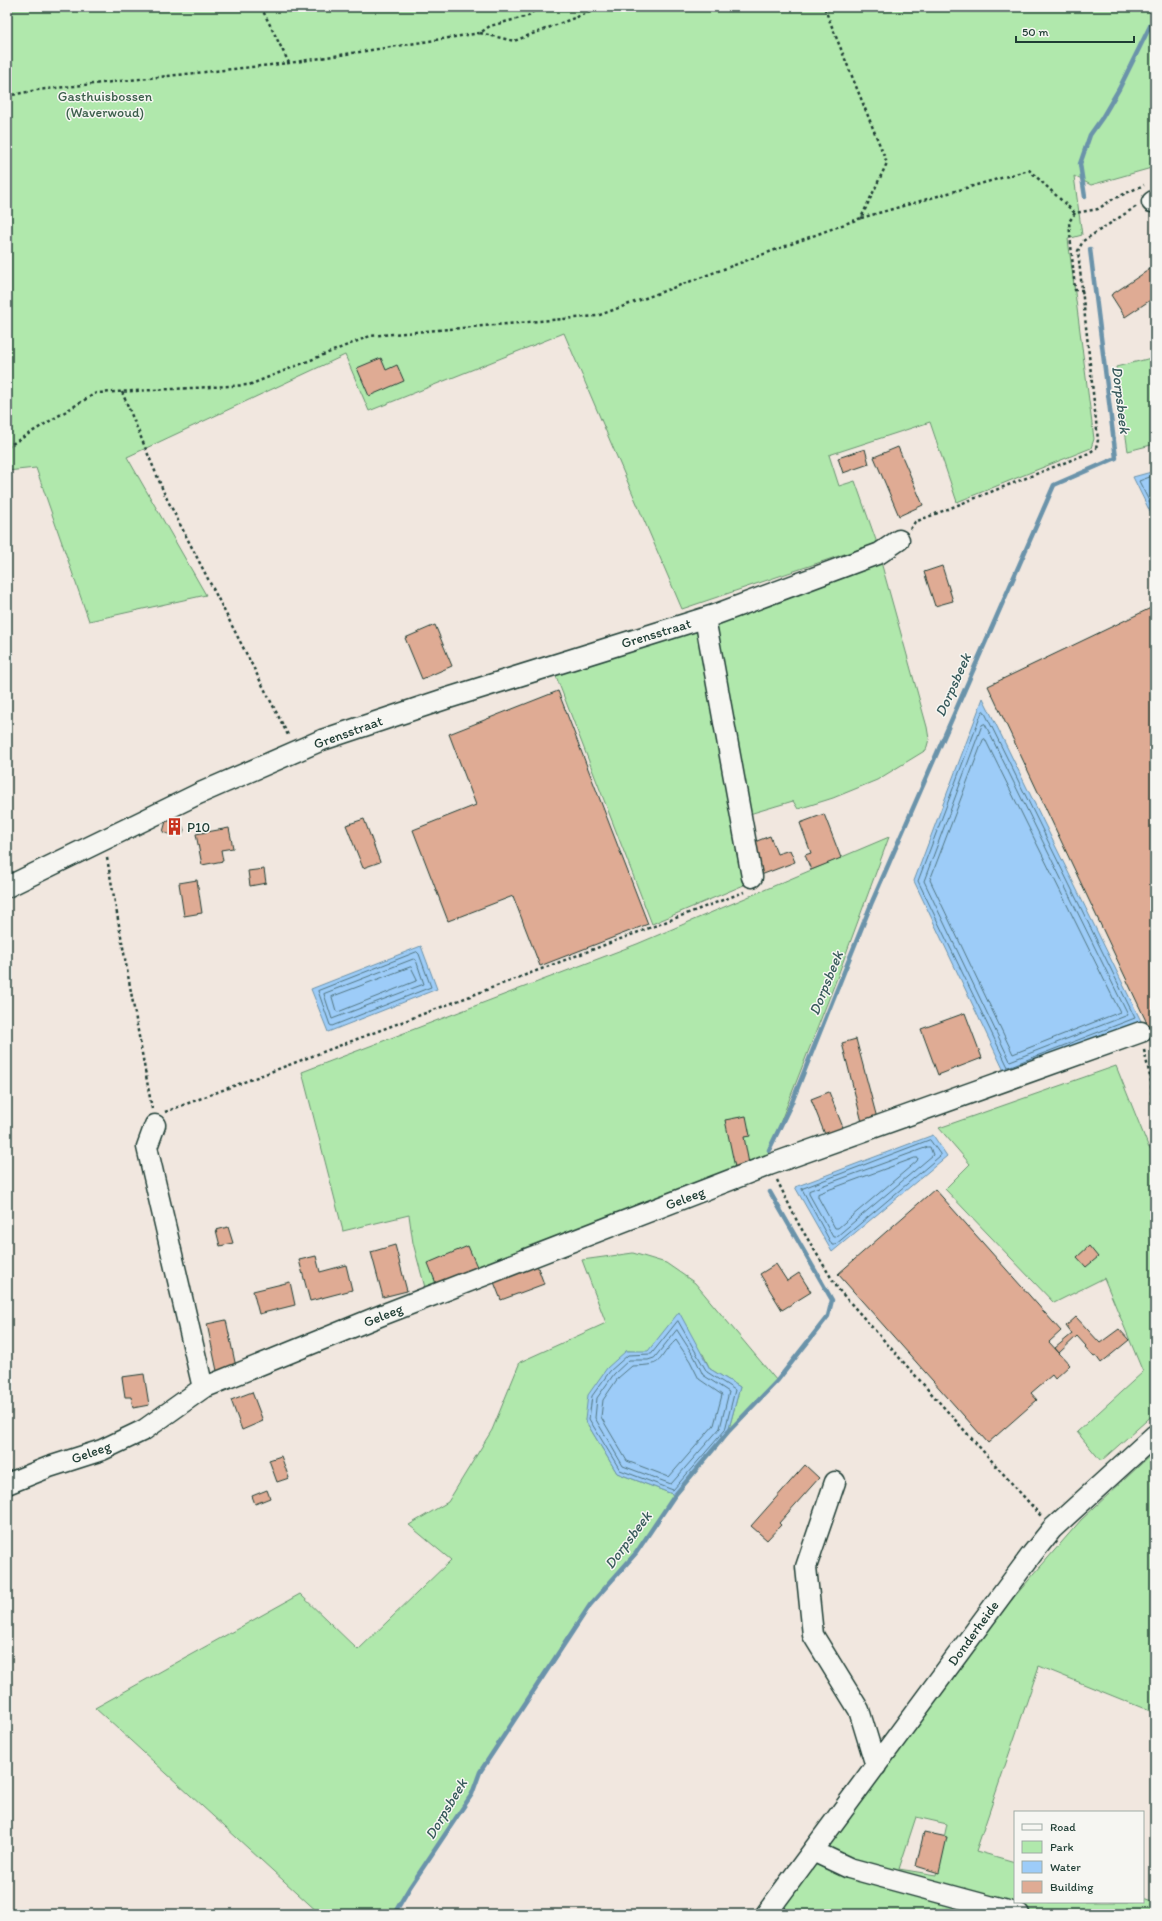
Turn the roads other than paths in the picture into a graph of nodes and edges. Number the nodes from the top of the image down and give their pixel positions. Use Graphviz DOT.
graph roads {
  1 [pos="899,540"];
  2 [pos="705,618"];
  3 [pos="752,878"];
  4 [pos="7,887"];
  5 [pos="1141,1032"];
  6 [pos="155,1125"];
  7 [pos="203,1388"];
  8 [pos="1155,1435"];
  9 [pos="835,1482"];
  10 [pos="7,1484"];
  11 [pos="876,1766"];
  12 [pos="813,1851"];
  13 [pos="766,1914"];
  14 [pos="1019,1914"];
  1 -- 2 [label="street, Grensstraat"];
  2 -- 3 [label="street, Grensstraat"];
  2 -- 4 [label="street, Grensstraat"];
  5 -- 7 [label="street, Geleeg"];
  6 -- 7 [label="street"];
  7 -- 10 [label="street, Geleeg"];
  8 -- 11 [label="street, Donderheide"];
  9 -- 11 [label="street"];
  11 -- 12 [label="street, Donderheide"];
  12 -- 13 [label="street, Donderheide"];
  12 -- 14 [label="street"];
}
